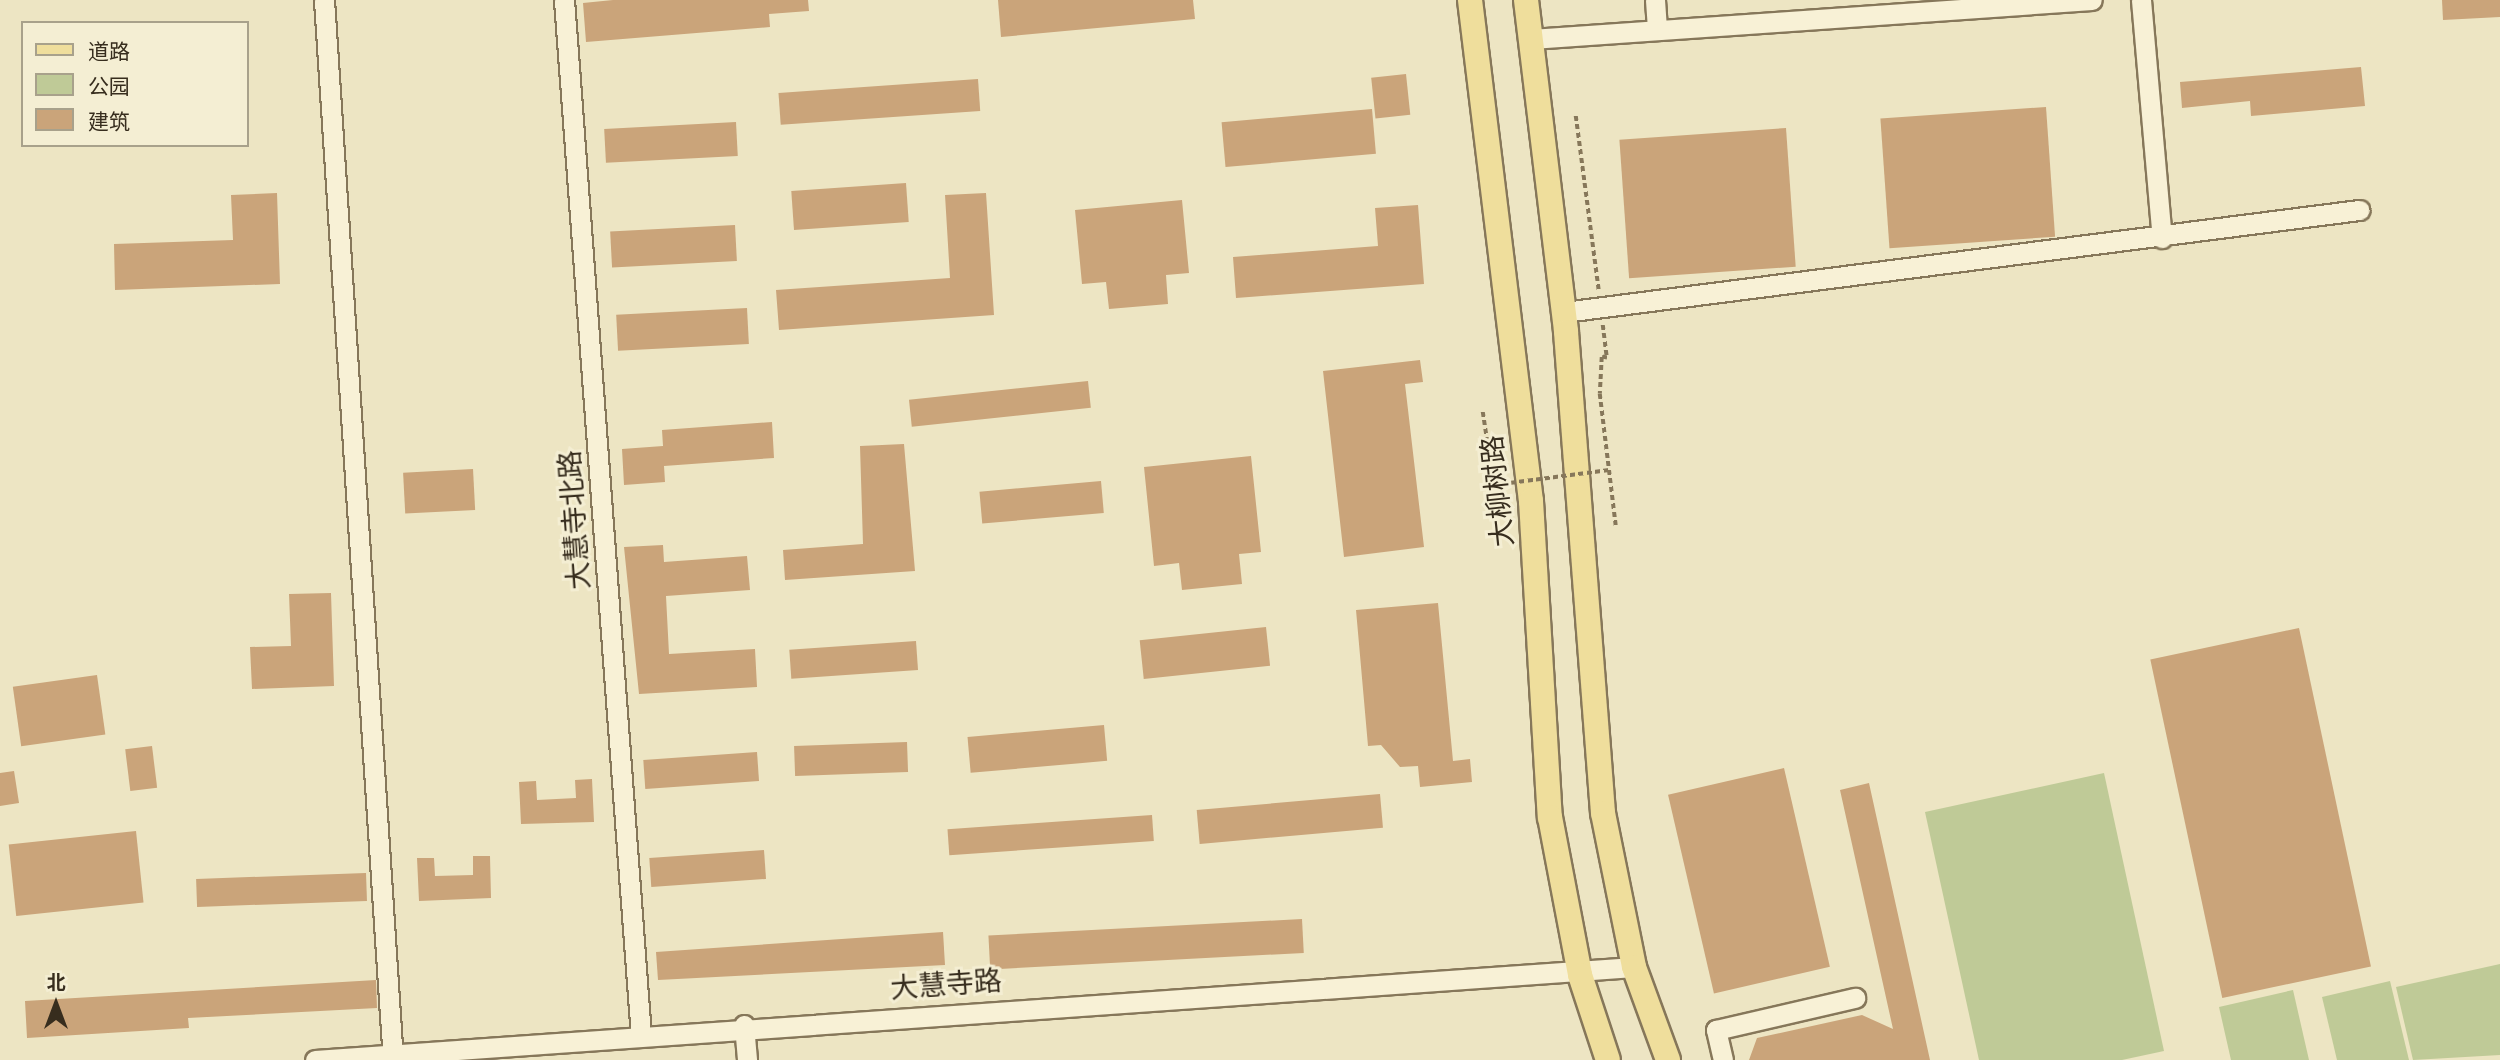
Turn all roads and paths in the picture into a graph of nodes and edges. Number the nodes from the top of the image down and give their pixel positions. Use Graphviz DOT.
graph roads {
  1 [pos="324,0"];
  2 [pos="564,0"];
  3 [pos="1470,0"];
  4 [pos="1526,0"];
  5 [pos="1655,0"];
  6 [pos="2092,0"];
  7 [pos="2141,0"];
  8 [pos="1966,4"];
  9 [pos="1657,30"];
  10 [pos="1531,39"];
  11 [pos="1576,116"];
  12 [pos="2359,211"];
  13 [pos="2162,239"];
  14 [pos="1601,307"];
  15 [pos="1564,312"];
  16 [pos="1483,412"];
  17 [pos="1609,470"];
  18 [pos="1616,526"];
  19 [pos="1634,967"];
  20 [pos="1580,975"];
  21 [pos="1855,998"];
  22 [pos="744,1025"];
  23 [pos="641,1035"];
  24 [pos="393,1057"];
  25 [pos="315,1060"];
  26 [pos="747,1060"];
  27 [pos="1608,1060"];
  28 [pos="1668,1060"];
  29 [pos="1723,1060"];
  1 -- 24 [label="street"];
  2 -- 23 [label="street, 大慧寺北路"];
  3 -- 20 [label="main road, 大柳树路"];
  4 -- 10 [label="main road"];
  5 -- 9 [label="street"];
  6 -- 8 [label="street"];
  7 -- 13 [label="street"];
  8 -- 9 [label="street"];
  9 -- 10 [label="street"];
  10 -- 15 [label="main road"];
  11 -- 14 [label="path"];
  12 -- 13 [label="street"];
  13 -- 14 [label="street"];
  14 -- 15 [label="street"];
  14 -- 17 [label="path"];
  15 -- 19 [label="main road"];
  16 -- 17 [label="path, bridge"];
  17 -- 18 [label="path"];
  19 -- 20 [label="street, 大慧寺路"];
  19 -- 28 [label="main road"];
  20 -- 22 [label="street, 大慧寺路"];
  20 -- 27 [label="main road, 大柳树路"];
  21 -- 29 [label="street"];
  22 -- 23 [label="street, 大慧寺路"];
  22 -- 26 [label="street"];
  23 -- 24 [label="street, 大慧寺路"];
  24 -- 25 [label="street, 大慧寺路"];
}
